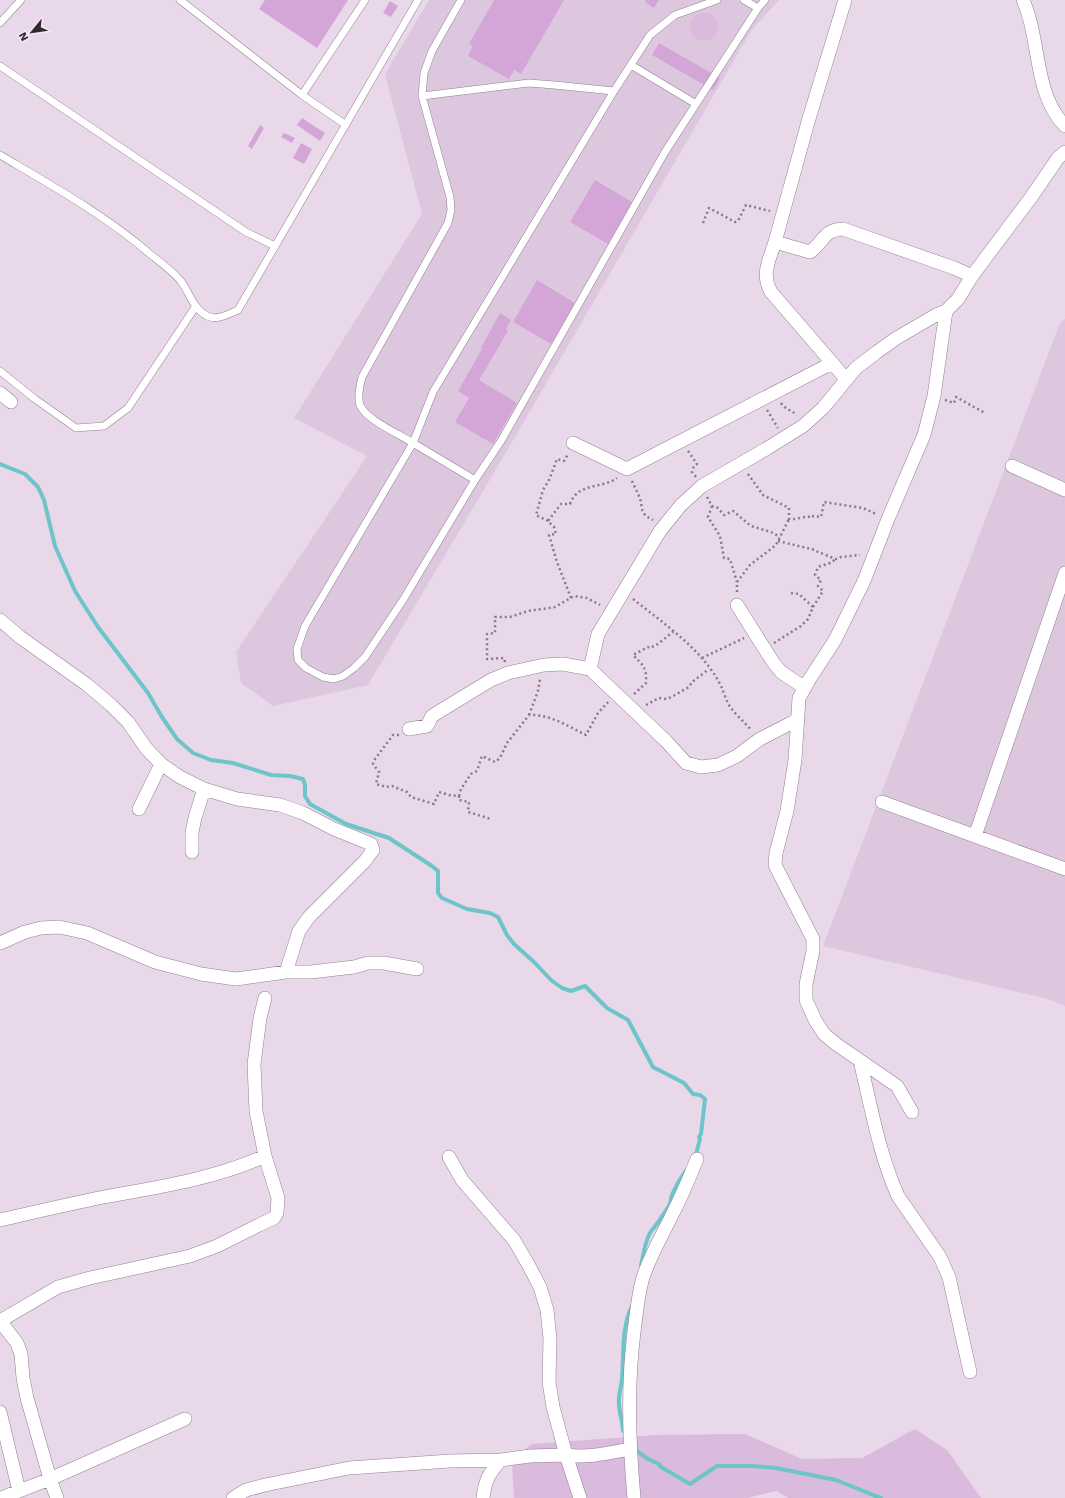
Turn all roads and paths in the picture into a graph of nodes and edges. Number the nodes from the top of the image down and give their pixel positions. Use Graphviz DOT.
graph roads {
  1 [pos="21,0"];
  2 [pos="180,0"];
  3 [pos="365,0"];
  4 [pos="418,0"];
  5 [pos="461,0"];
  6 [pos="717,0"];
  7 [pos="744,0"];
  8 [pos="764,0"];
  9 [pos="845,0"];
  10 [pos="1023,0"];
  11 [pos="758,8"];
  12 [pos="0,23"];
  13 [pos="631,65"];
  14 [pos="0,66"];
  15 [pos="614,92"];
  16 [pos="302,95"];
  17 [pos="422,96"];
  18 [pos="696,104"];
  19 [pos="346,125"];
  20 [pos="1065,126"];
  21 [pos="1065,152"];
  22 [pos="0,155"];
  23 [pos="782,214"];
  24 [pos="703,222"];
  25 [pos="774,242"];
  26 [pos="275,246"];
  27 [pos="972,276"];
  28 [pos="196,306"];
  29 [pos="946,311"];
  30 [pos="832,363"];
  31 [pos="0,371"];
  32 [pos="846,379"];
  33 [pos="0,393"];
  34 [pos="776,393"];
  35 [pos="934,396"];
  36 [pos="760,400"];
  37 [pos="11,402"];
  38 [pos="985,413"];
  39 [pos="803,426"];
  40 [pos="784,438"];
  41 [pos="682,441"];
  42 [pos="412,442"];
  43 [pos="573,443"];
  44 [pos="741,464"];
  45 [pos="1012,466"];
  46 [pos="627,470"];
  47 [pos="475,480"];
  48 [pos="702,486"];
  49 [pos="1065,490"];
  50 [pos="712,506"];
  51 [pos="789,519"];
  52 [pos="888,519"];
  53 [pos="548,521"];
  54 [pos="660,531"];
  55 [pos="780,537"];
  56 [pos="778,541"];
  57 [pos="872,558"];
  58 [pos="836,559"];
  59 [pos="1065,573"];
  60 [pos="738,582"];
  61 [pos="623,592"];
  62 [pos="791,593"];
  63 [pos="571,598"];
  64 [pos="737,605"];
  65 [pos="813,607"];
  66 [pos="611,613"];
  67 [pos="0,620"];
  68 [pos="674,631"];
  69 [pos="755,632"];
  70 [pos="765,648"];
  71 [pos="702,658"];
  72 [pos="544,665"];
  73 [pos="709,669"];
  74 [pos="590,670"];
  75 [pos="508,673"];
  76 [pos="805,688"];
  77 [pos="620,698"];
  78 [pos="529,715"];
  79 [pos="637,715"];
  80 [pos="797,720"];
  81 [pos="409,729"];
  82 [pos="760,739"];
  83 [pos="161,764"];
  84 [pos="204,789"];
  85 [pos="459,796"];
  86 [pos="882,802"];
  87 [pos="139,809"];
  88 [pos="491,819"];
  89 [pos="975,836"];
  90 [pos="192,852"];
  91 [pos="1065,869"];
  92 [pos="0,943"];
  93 [pos="416,969"];
  94 [pos="286,972"];
  95 [pos="265,998"];
  96 [pos="860,1061"];
  97 [pos="912,1112"];
  98 [pos="265,1156"];
  99 [pos="449,1157"];
  100 [pos="697,1159"];
  101 [pos="0,1220"];
  102 [pos="0,1321"];
  103 [pos="970,1372"];
  104 [pos="0,1412"];
  105 [pos="185,1419"];
  106 [pos="630,1449"];
  107 [pos="566,1455"];
  108 [pos="501,1460"];
  109 [pos="50,1479"];
  110 [pos="19,1491"];
  111 [pos="1,1498"];
  112 [pos="56,1498"];
  113 [pos="233,1498"];
  114 [pos="483,1498"];
  115 [pos="580,1498"];
  116 [pos="634,1498"];
  1 -- 12 [label="lane"];
  2 -- 16 [label="lane"];
  3 -- 16 [label="lane"];
  4 -- 19 [label="lane"];
  5 -- 17 [label="lane"];
  6 -- 13 [label="lane"];
  7 -- 11 [label="lane"];
  8 -- 11 [label="lane"];
  9 -- 23 [label="street"];
  10 -- 20 [label="street"];
  11 -- 18 [label="lane"];
  13 -- 15 [label="lane"];
  13 -- 18 [label="lane"];
  14 -- 26 [label="lane"];
  15 -- 17 [label="lane"];
  15 -- 42 [label="lane"];
  16 -- 19 [label="lane"];
  17 -- 42 [label="lane"];
  18 -- 47 [label="lane"];
  19 -- 26 [label="lane"];
  21 -- 27 [label="street"];
  22 -- 28 [label="lane"];
  23 -- 24 [label="path"];
  23 -- 25 [label="street"];
  25 -- 27 [label="street"];
  25 -- 30 [label="street"];
  26 -- 28 [label="lane"];
  27 -- 29 [label="street"];
  28 -- 31 [label="lane"];
  29 -- 32 [label="street"];
  29 -- 35 [label="street"];
  30 -- 32 [label="street"];
  30 -- 34 [label="street"];
  32 -- 39 [label="street"];
  33 -- 37 [label="street"];
  34 -- 36 [label="street"];
  34 -- 39 [label="path"];
  35 -- 38 [label="path"];
  35 -- 52 [label="street"];
  36 -- 40 [label="path"];
  36 -- 41 [label="street"];
  39 -- 40 [label="street"];
  40 -- 44 [label="street"];
  41 -- 46 [label="street"];
  41 -- 48 [label="path"];
  42 -- 47 [label="lane"];
  42 -- 47 [label="lane"];
  43 -- 46 [label="street"];
  43 -- 53 [label="path"];
  44 -- 48 [label="street"];
  44 -- 51 [label="path"];
  45 -- 49 [label="street"];
  46 -- 53 [label="path"];
  46 -- 54 [label="path"];
  48 -- 50 [label="path"];
  48 -- 54 [label="street"];
  50 -- 55 [label="path"];
  50 -- 60 [label="path"];
  51 -- 52 [label="path"];
  51 -- 55 [label="path"];
  52 -- 57 [label="street"];
  53 -- 63 [label="path"];
  54 -- 61 [label="street"];
  55 -- 56 [label="path"];
  56 -- 58 [label="path"];
  56 -- 60 [label="path"];
  57 -- 58 [label="path"];
  57 -- 76 [label="street"];
  58 -- 65 [label="path"];
  59 -- 89 [label="street"];
  60 -- 64 [label="path"];
  61 -- 66 [label="street"];
  61 -- 68 [label="path"];
  62 -- 65 [label="path"];
  63 -- 66 [label="path"];
  63 -- 75 [label="path"];
  64 -- 69 [label="street"];
  65 -- 70 [label="path"];
  66 -- 74 [label="street"];
  67 -- 83 [label="street"];
  68 -- 71 [label="path"];
  68 -- 77 [label="path"];
  69 -- 70 [label="street"];
  69 -- 71 [label="path"];
  70 -- 76 [label="street"];
  71 -- 73 [label="path"];
  72 -- 74 [label="street"];
  72 -- 75 [label="street"];
  72 -- 78 [label="path"];
  73 -- 79 [label="path"];
  73 -- 82 [label="path"];
  74 -- 77 [label="street"];
  75 -- 81 [label="street"];
  76 -- 80 [label="street"];
  77 -- 78 [label="path"];
  77 -- 79 [label="street"];
  78 -- 85 [label="path"];
  79 -- 82 [label="street"];
  80 -- 82 [label="street"];
  80 -- 96 [label="street"];
  81 -- 85 [label="path"];
  83 -- 84 [label="street"];
  83 -- 87 [label="street"];
  84 -- 90 [label="street"];
  84 -- 94 [label="street"];
  85 -- 88 [label="path"];
  86 -- 89 [label="street"];
  89 -- 91 [label="street"];
  92 -- 94 [label="street"];
  93 -- 94 [label="street"];
  95 -- 98 [label="street"];
  96 -- 97 [label="street"];
  96 -- 103 [label="street"];
  98 -- 101 [label="street"];
  98 -- 102 [label="street"];
  99 -- 107 [label="street"];
  100 -- 106 [label="street"];
  102 -- 109 [label="street"];
  104 -- 110 [label="street"];
  105 -- 109 [label="street"];
  106 -- 107 [label="street"];
  106 -- 116 [label="street"];
  107 -- 108 [label="street"];
  107 -- 115 [label="street"];
  108 -- 113 [label="street"];
  108 -- 114 [label="street"];
  109 -- 110 [label="street"];
  109 -- 112 [label="street"];
  110 -- 111 [label="street"];
}
